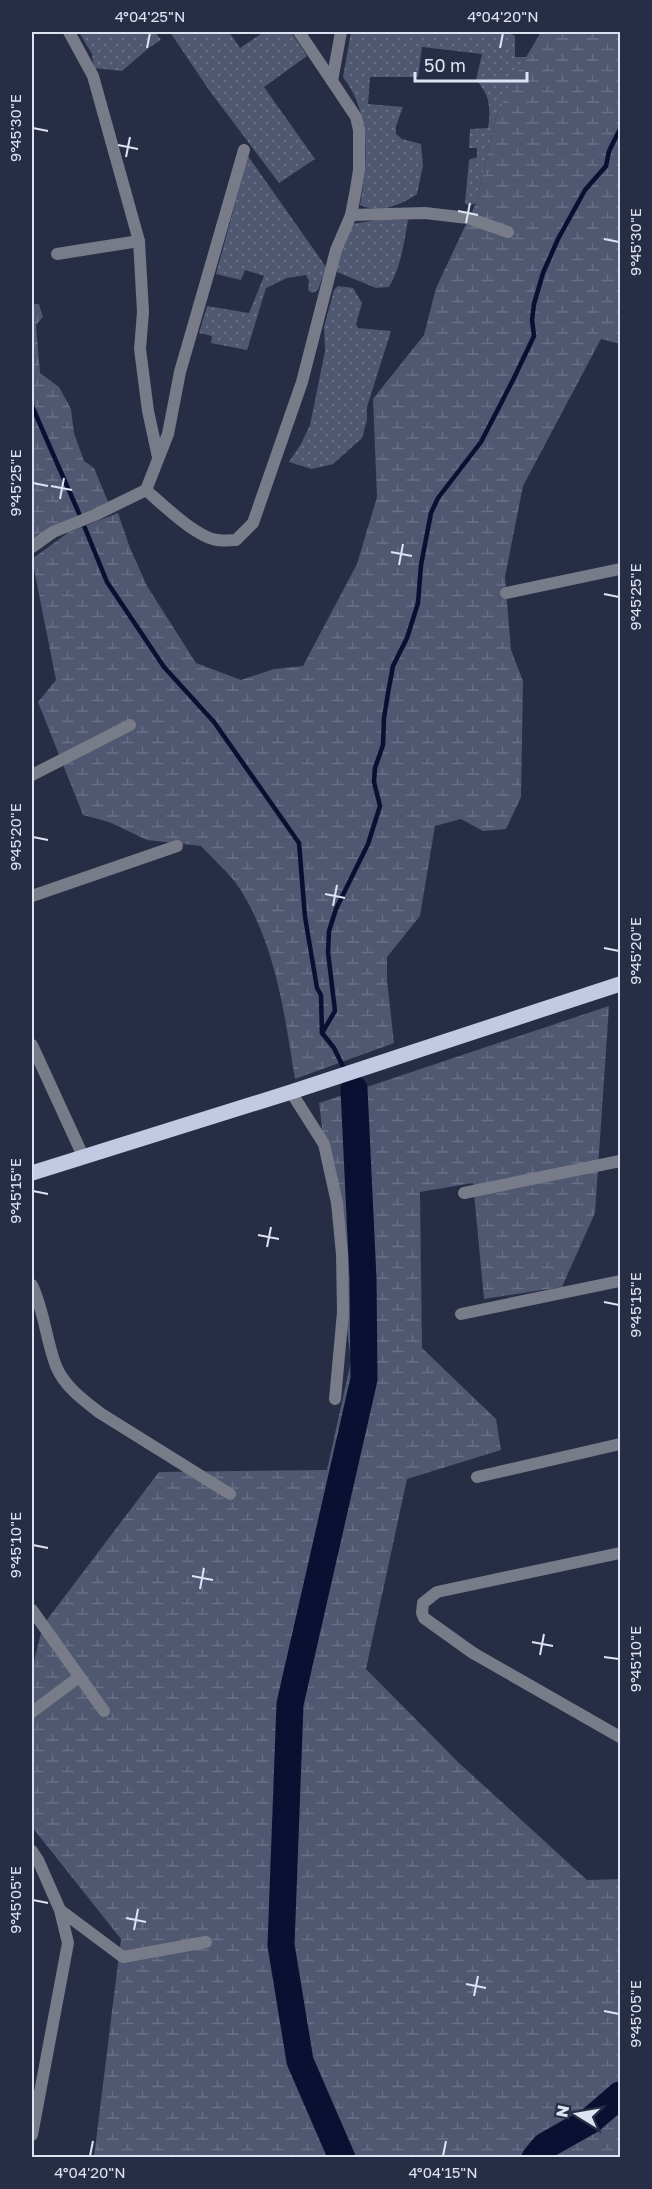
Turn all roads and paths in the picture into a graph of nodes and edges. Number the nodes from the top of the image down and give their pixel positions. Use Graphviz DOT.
graph roads {
  1 [pos="69,32"];
  2 [pos="299,32"];
  3 [pos="341,32"];
  4 [pos="332,81"];
  5 [pos="244,150"];
  6 [pos="351,215"];
  7 [pos="508,232"];
  8 [pos="139,241"];
  9 [pos="57,254"];
  10 [pos="158,458"];
  11 [pos="146,490"];
  12 [pos="32,547"];
  13 [pos="621,569"];
  14 [pos="506,593"];
  15 [pos="130,725"];
  16 [pos="32,775"];
  17 [pos="177,846"];
  18 [pos="32,896"];
  19 [pos="621,984"];
  20 [pos="32,1045"];
  21 [pos="291,1092"];
  22 [pos="83,1156"];
  23 [pos="621,1161"];
  24 [pos="32,1173"];
  25 [pos="464,1193"];
  26 [pos="621,1281"];
  27 [pos="32,1285"];
  28 [pos="461,1314"];
  29 [pos="335,1399"];
  30 [pos="621,1444"];
  31 [pos="477,1477"];
  32 [pos="230,1494"];
  33 [pos="619,1553"];
  34 [pos="621,1567"];
  35 [pos="32,1610"];
  36 [pos="79,1677"];
  37 [pos="104,1711"];
  38 [pos="32,1712"];
  39 [pos="621,1737"];
  40 [pos="32,1851"];
  41 [pos="60,1910"];
  42 [pos="206,1942"];
  43 [pos="32,2135"];
  1 -- 8 [label="street"];
  2 -- 4 [label="street"];
  3 -- 4 [label="street"];
  4 -- 6 [label="street"];
  5 -- 10 [label="street"];
  6 -- 7 [label="street"];
  6 -- 11 [label="street"];
  8 -- 9 [label="street"];
  8 -- 10 [label="street"];
  10 -- 11 [label="street"];
  11 -- 12 [label="street"];
  13 -- 14 [label="street"];
  15 -- 16 [label="street"];
  17 -- 18 [label="street"];
  19 -- 21 [label="main road"];
  20 -- 22 [label="street"];
  21 -- 22 [label="main road"];
  21 -- 29 [label="street"];
  22 -- 24 [label="main road"];
  23 -- 25 [label="street"];
  26 -- 28 [label="street"];
  27 -- 32 [label="street"];
  30 -- 31 [label="street"];
  33 -- 34 [label="street"];
  33 -- 39 [label="street"];
  35 -- 36 [label="street"];
  36 -- 37 [label="street"];
  36 -- 38 [label="street"];
  40 -- 41 [label="street"];
  41 -- 42 [label="street"];
  41 -- 43 [label="street"];
}
